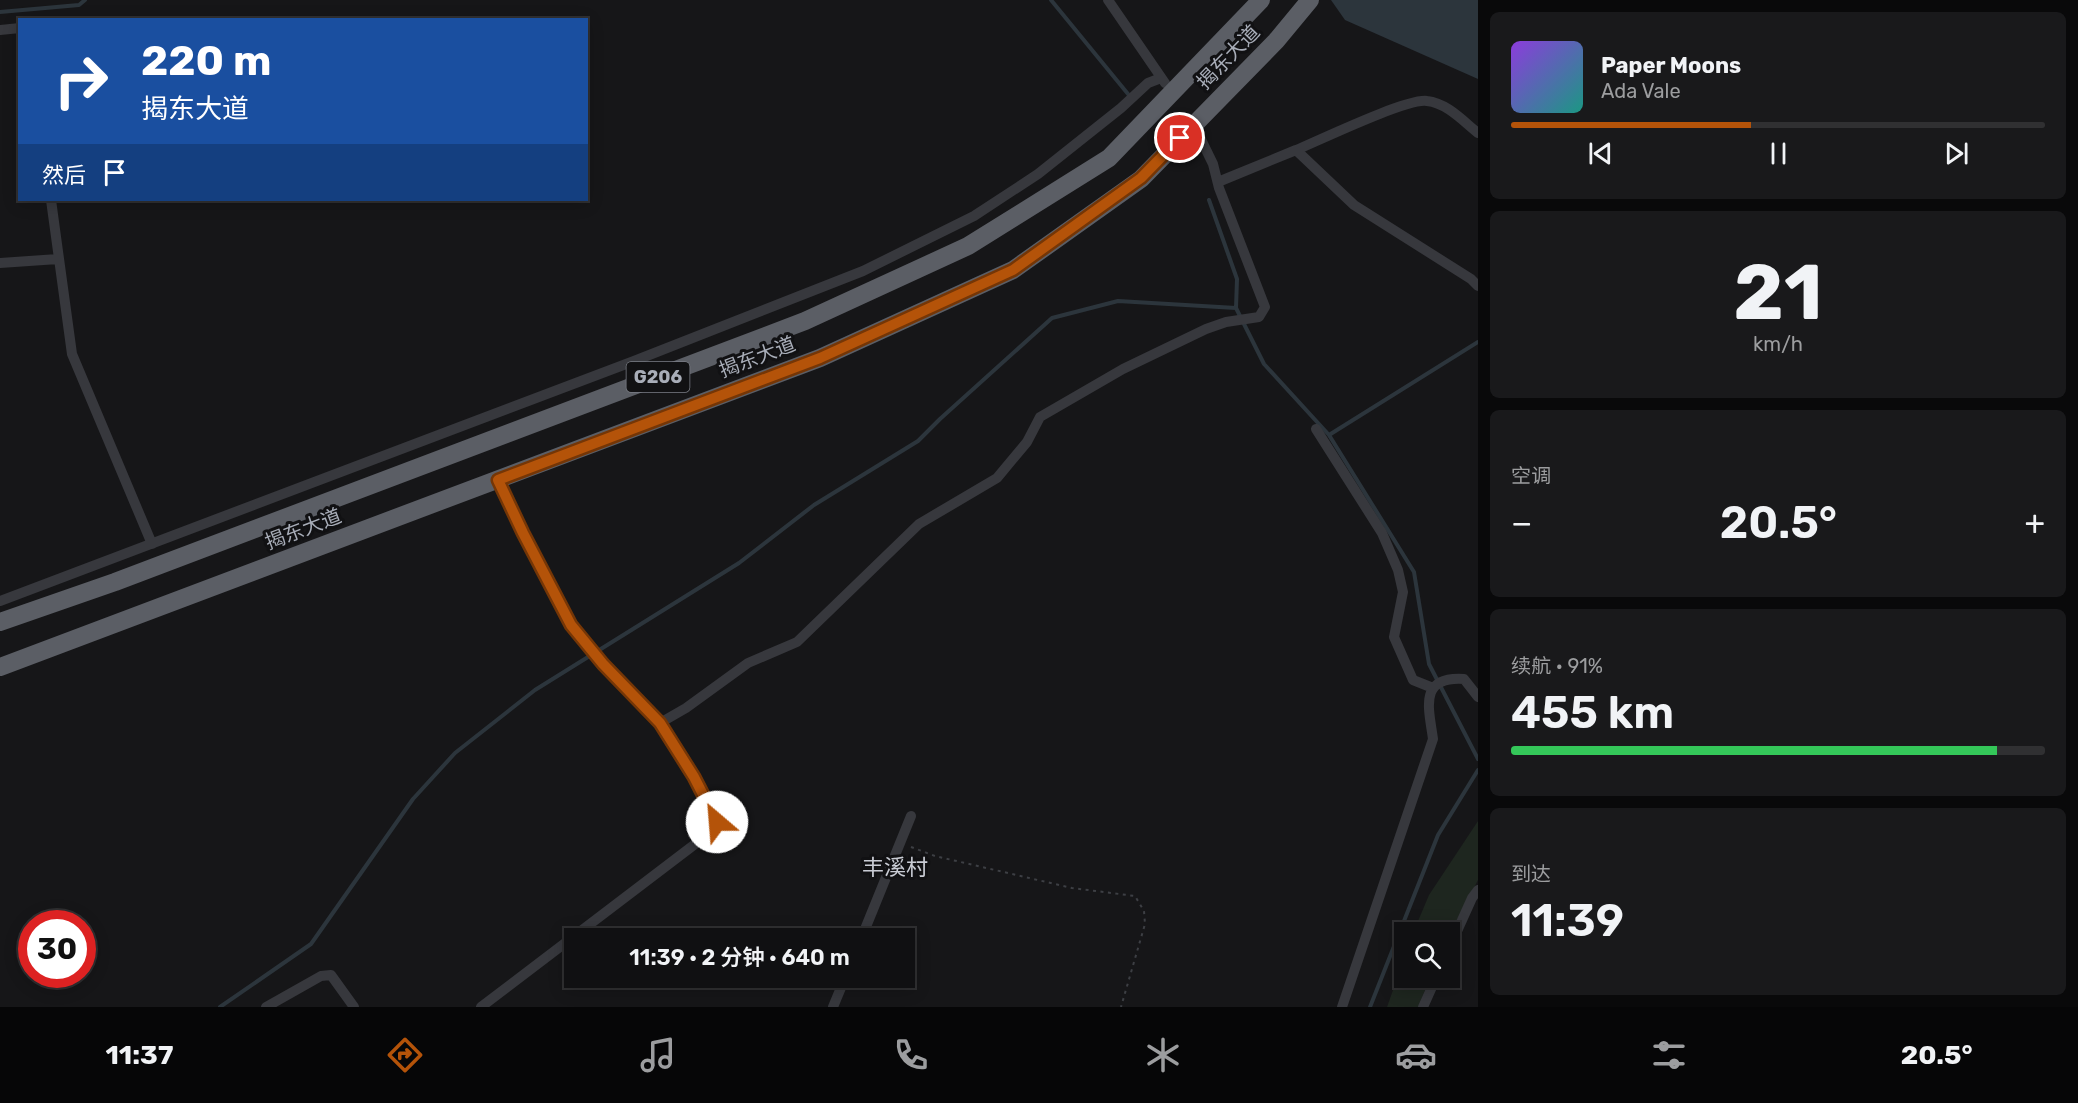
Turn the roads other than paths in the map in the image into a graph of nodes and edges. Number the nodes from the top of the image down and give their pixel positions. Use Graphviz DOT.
graph roads {
  1 [pos="1108,0"];
  2 [pos="1261,0"];
  3 [pos="1310,0"];
  4 [pos="18,28"];
  5 [pos="0,30"];
  6 [pos="1166,86"];
  7 [pos="1194,125"];
  8 [pos="1478,133"];
  9 [pos="1296,150"];
  10 [pos="1218,182"];
  11 [pos="51,201"];
  12 [pos="58,259"];
  13 [pos="0,263"];
  14 [pos="1478,286"];
  15 [pos="1317,429"];
  16 [pos="498,480"];
  17 [pos="152,544"];
  18 [pos="0,601"];
  19 [pos="0,622"];
  20 [pos="0,667"];
  21 [pos="1433,688"];
  22 [pos="1478,697"];
  23 [pos="660,723"];
  24 [pos="911,816"];
  25 [pos="1478,890"];
  26 [pos="1460,925"];
  27 [pos="865,928"];
  28 [pos="841,988"];
  29 [pos="1432,988"];
  30 [pos="266,1007"];
  31 [pos="354,1007"];
  32 [pos="481,1007"];
  33 [pos="833,1007"];
  34 [pos="1341,1007"];
  35 [pos="1423,1007"];
  1 -- 6 [label="street"];
  2 -- 6 [label="highway, 揭东大道 / G206"];
  3 -- 7 [label="highway, 揭东大道 / G206"];
  4 -- 5 [label="street"];
  6 -- 17 [label="street"];
  6 -- 19 [label="highway, 揭东大道 / G206"];
  7 -- 10 [label="street"];
  7 -- 16 [label="highway, 揭东大道 / G206"];
  8 -- 9 [label="street"];
  9 -- 10 [label="street"];
  9 -- 14 [label="street"];
  10 -- 23 [label="street"];
  11 -- 12 [label="street"];
  12 -- 13 [label="street"];
  12 -- 17 [label="street"];
  15 -- 21 [label="street"];
  16 -- 20 [label="highway, 揭东大道 / G206"];
  16 -- 23 [label="street"];
  17 -- 18 [label="street"];
  21 -- 22 [label="street"];
  21 -- 34 [label="street"];
  23 -- 32 [label="street"];
  24 -- 27 [label="street"];
  25 -- 26 [label="street"];
  28 -- 33 [label="street"];
  29 -- 35 [label="street"];
  30 -- 31 [label="street"];
}
